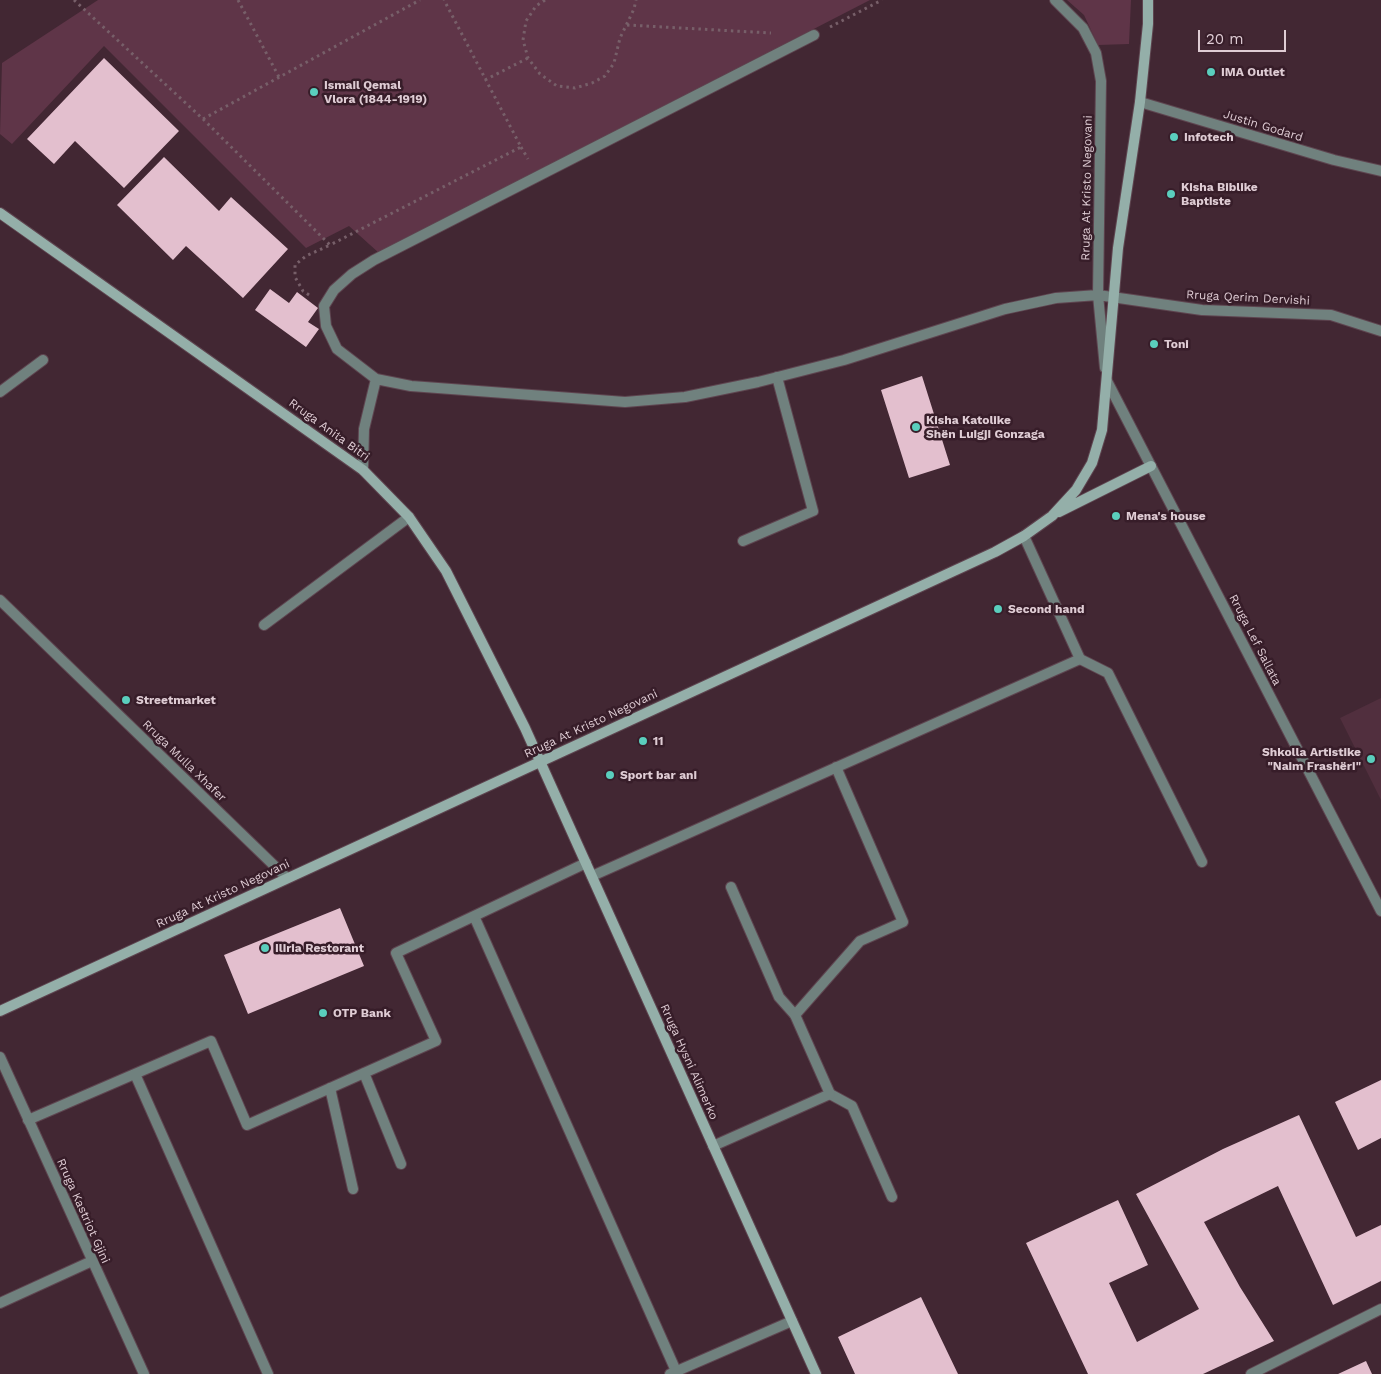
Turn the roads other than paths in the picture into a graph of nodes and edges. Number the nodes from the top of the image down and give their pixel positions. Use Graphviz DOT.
graph roads {
  1 [pos="1055,0"];
  2 [pos="1148,0"];
  3 [pos="814,35"];
  4 [pos="1140,102"];
  5 [pos="1381,171"];
  6 [pos="0,213"];
  7 [pos="1098,295"];
  8 [pos="1113,297"];
  9 [pos="1381,331"];
  10 [pos="43,360"];
  11 [pos="777,378"];
  12 [pos="376,379"];
  13 [pos="1107,381"];
  14 [pos="0,392"];
  15 [pos="1151,466"];
  16 [pos="363,470"];
  17 [pos="1052,516"];
  18 [pos="410,517"];
  19 [pos="1024,536"];
  20 [pos="743,542"];
  21 [pos="2,606"];
  22 [pos="264,625"];
  23 [pos="1080,659"];
  24 [pos="540,760"];
  25 [pos="836,767"];
  26 [pos="1202,862"];
  27 [pos="586,863"];
  28 [pos="592,876"];
  29 [pos="286,878"];
  30 [pos="731,887"];
  31 [pos="1381,911"];
  32 [pos="474,916"];
  33 [pos="0,1011"];
  34 [pos="795,1015"];
  35 [pos="0,1057"];
  36 [pos="364,1072"];
  37 [pos="135,1074"];
  38 [pos="330,1088"];
  39 [pos="830,1094"];
  40 [pos="28,1120"];
  41 [pos="713,1146"];
  42 [pos="401,1164"];
  43 [pos="353,1189"];
  44 [pos="892,1197"];
  45 [pos="92,1261"];
  46 [pos="0,1303"];
  47 [pos="1381,1309"];
  48 [pos="792,1321"];
  49 [pos="673,1373"];
  50 [pos="144,1374"];
  51 [pos="268,1374"];
  52 [pos="816,1374"];
  53 [pos="1251,1374"];
  1 -- 7 [label="street, Rruga At Kristo Negovani"];
  2 -- 4 [label="main road, Rruga At Kristo Negovani"];
  3 -- 12 [label="street"];
  4 -- 5 [label="street, Justin Godard"];
  4 -- 8 [label="main road, Rruga At Kristo Negovani"];
  6 -- 16 [label="main road, Rruga Anita Bitri"];
  7 -- 8 [label="street, Rruga Qerim Dervishi"];
  7 -- 11 [label="street, Rruga Qerim Dervishi"];
  7 -- 13 [label="street, Rruga At Kristo Negovani"];
  8 -- 9 [label="street, Rruga Qerim Dervishi"];
  8 -- 13 [label="main road, Rruga At Kristo Negovani"];
  10 -- 14 [label="street"];
  11 -- 12 [label="street, Rruga Qerim Dervishi"];
  11 -- 20 [label="street"];
  12 -- 16 [label="street"];
  13 -- 15 [label="street, Rruga Lef Sallata"];
  13 -- 17 [label="main road, Rruga At Kristo Negovani"];
  15 -- 17 [label="main road"];
  15 -- 31 [label="street, Rruga Lef Sallata"];
  16 -- 18 [label="main road, Rruga Anita Bitri"];
  17 -- 19 [label="main road, Rruga At Kristo Negovani"];
  18 -- 22 [label="street"];
  18 -- 24 [label="main road, Rruga Anita Bitri"];
  19 -- 23 [label="street"];
  19 -- 24 [label="main road, Rruga At Kristo Negovani"];
  21 -- 29 [label="street, Rruga Mulla Xhafer"];
  23 -- 25 [label="street"];
  23 -- 26 [label="street"];
  24 -- 27 [label="main road, Rruga Hysni Alimerko"];
  24 -- 29 [label="main road, Rruga At Kristo Negovani"];
  25 -- 28 [label="street"];
  25 -- 34 [label="street"];
  27 -- 28 [label="main road, Rruga Hysni Alimerko"];
  27 -- 32 [label="street"];
  28 -- 41 [label="main road, Rruga Hysni Alimerko"];
  29 -- 33 [label="main road, Rruga At Kristo Negovani"];
  30 -- 34 [label="street"];
  32 -- 36 [label="street"];
  32 -- 49 [label="street"];
  34 -- 39 [label="street"];
  35 -- 40 [label="street, Rruga Kastriot Gjini"];
  36 -- 38 [label="street"];
  36 -- 42 [label="street"];
  37 -- 38 [label="street"];
  37 -- 40 [label="street"];
  37 -- 51 [label="street"];
  38 -- 43 [label="street"];
  39 -- 41 [label="street"];
  39 -- 44 [label="street"];
  40 -- 45 [label="street, Rruga Kastriot Gjini"];
  41 -- 48 [label="main road, Rruga Hysni Alimerko"];
  45 -- 46 [label="street"];
  45 -- 50 [label="street, Rruga Kastriot Gjini"];
  47 -- 53 [label="street"];
  48 -- 49 [label="street"];
  48 -- 52 [label="main road, Rruga Hysni Alimerko"];
}
